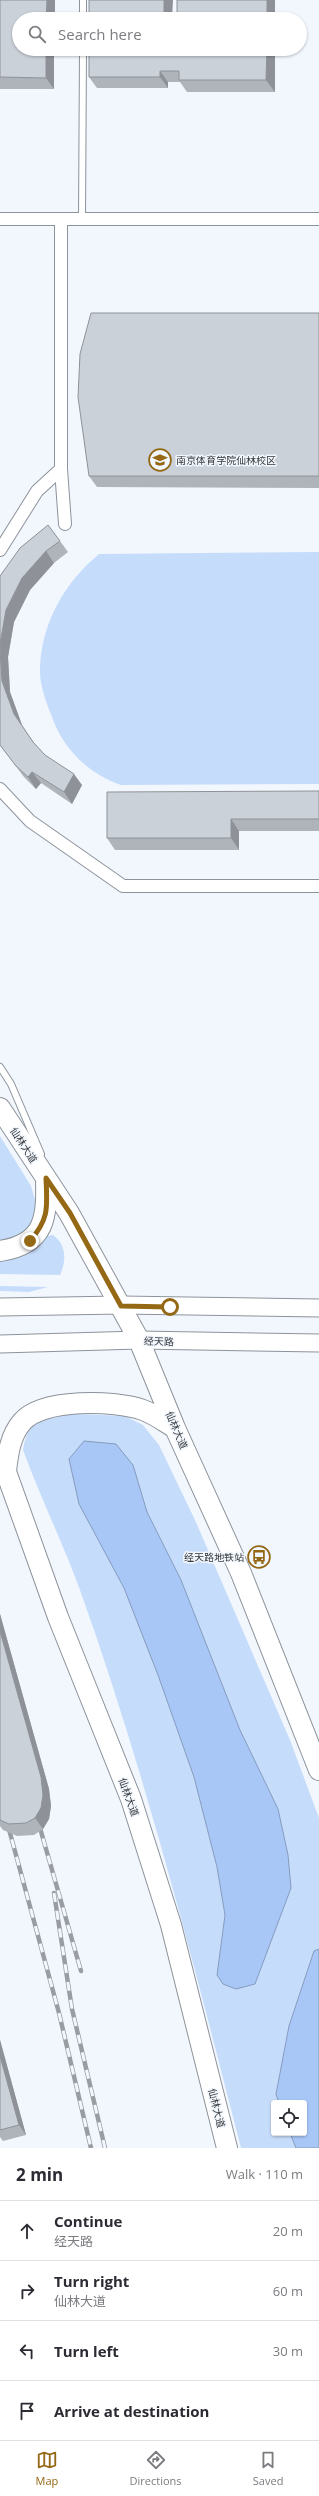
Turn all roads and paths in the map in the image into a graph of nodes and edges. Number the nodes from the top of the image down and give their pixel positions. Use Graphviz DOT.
graph roads {
  1 [pos="83,0"];
  2 [pos="83,12"];
  3 [pos="83,56"];
  4 [pos="0,219"];
  5 [pos="61,219"];
  6 [pos="82,219"];
  7 [pos="319,219"];
  8 [pos="61,469"];
  9 [pos="65,524"];
  10 [pos="0,550"];
  11 [pos="0,789"];
  12 [pos="319,886"];
  13 [pos="0,1067"];
  14 [pos="0,1108"];
  15 [pos="46,1178"];
  16 [pos="70,1213"];
  17 [pos="0,1251"];
  18 [pos="121,1306"];
  19 [pos="0,1307"];
  20 [pos="319,1308"];
  21 [pos="139,1340"];
  22 [pos="319,1343"];
  23 [pos="0,1344"];
  24 [pos="175,1428"];
  25 [pos="3,1463"];
  26 [pos="319,1770"];
  27 [pos="225,2145"];
  1 -- 2 [label="lane"];
  3 -- 6 [label="lane"];
  4 -- 5 [label="street"];
  5 -- 6 [label="street"];
  5 -- 8 [label="street"];
  6 -- 7 [label="street"];
  8 -- 9 [label="street"];
  8 -- 10 [label="street"];
  11 -- 12 [label="street"];
  13 -- 16 [label="lane"];
  14 -- 15 [label="main road, 仙林大道"];
  15 -- 16 [label="main road, 仙林大道"];
  15 -- 17 [label="main road"];
  16 -- 18 [label="main road, 仙林大道"];
  18 -- 19 [label="main road"];
  18 -- 20 [label="main road"];
  18 -- 21 [label="main road, 仙林大道"];
  21 -- 22 [label="main road, 经天路"];
  21 -- 23 [label="main road, 经天路"];
  21 -- 24 [label="main road, 仙林大道"];
  24 -- 25 [label="main road"];
  24 -- 26 [label="main road, 仙林大道"];
  25 -- 27 [label="main road, 仙林大道"];
}
